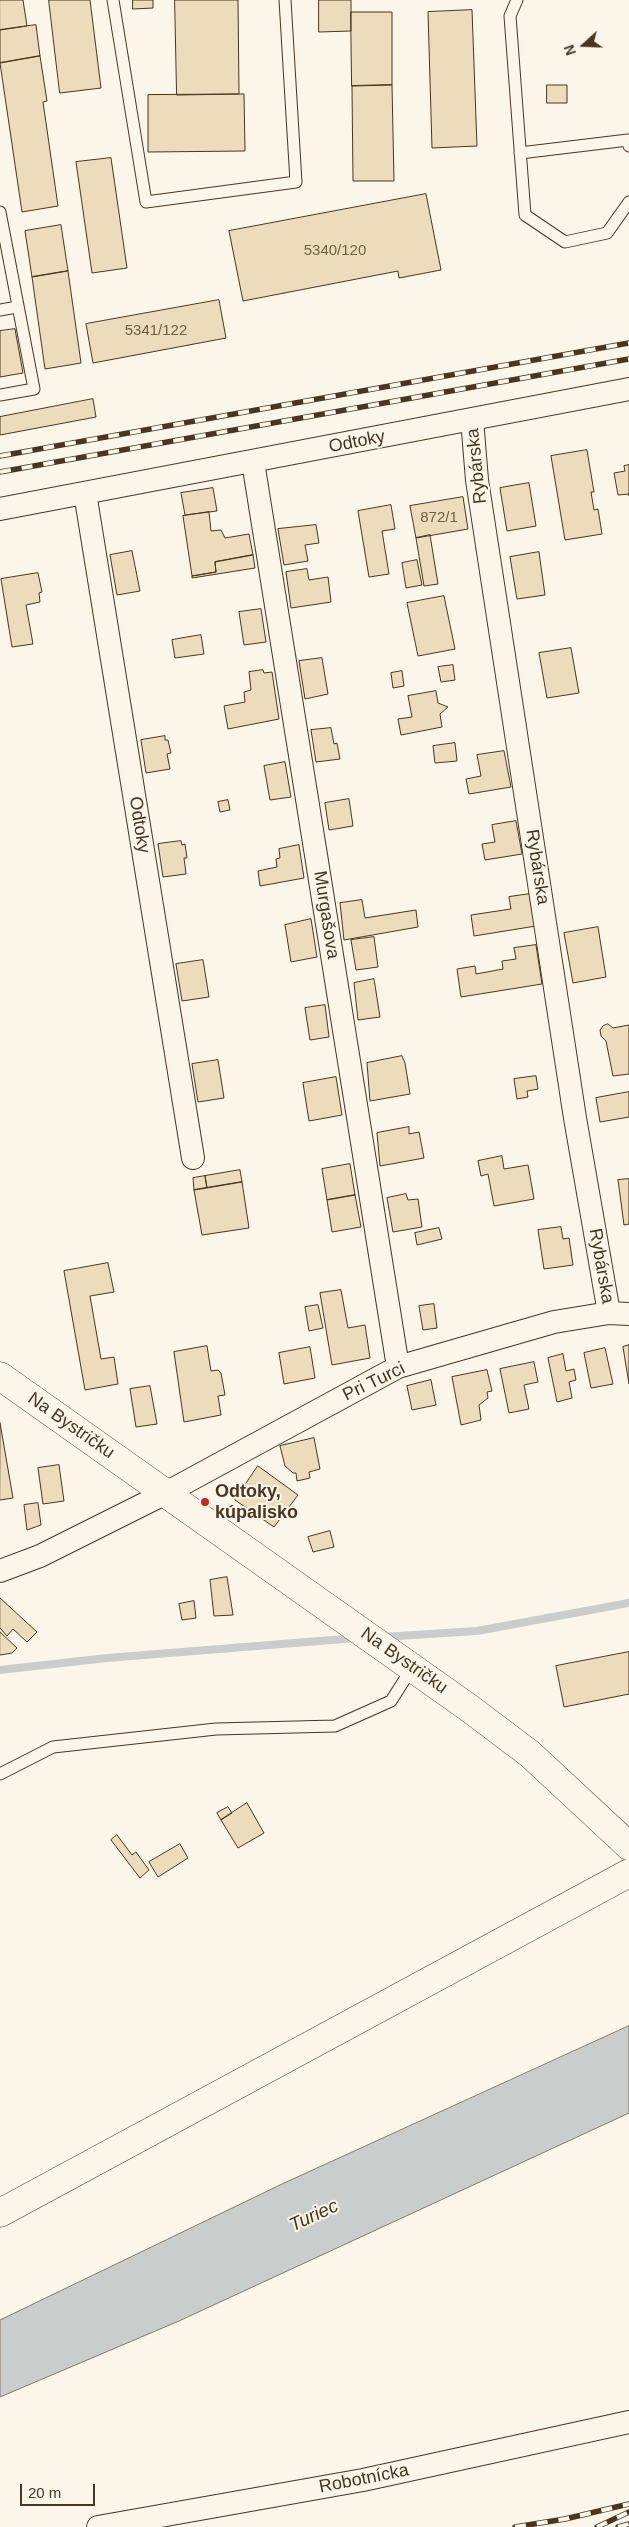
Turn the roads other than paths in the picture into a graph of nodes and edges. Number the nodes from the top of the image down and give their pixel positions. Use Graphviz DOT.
graph roads {
  1 [pos="113,0"];
  2 [pos="285,0"];
  3 [pos="517,0"];
  4 [pos="629,146"];
  5 [pos="520,152"];
  6 [pos="629,202"];
  7 [pos="0,212"];
  8 [pos="17,307"];
  9 [pos="0,310"];
  10 [pos="629,389"];
  11 [pos="0,395"];
  12 [pos="472,419"];
  13 [pos="253,462"];
  14 [pos="85,493"];
  15 [pos="0,510"];
  16 [pos="193,1158"];
  17 [pos="619,1313"];
  18 [pos="398,1367"];
  19 [pos="0,1376"];
  20 [pos="166,1492"];
  21 [pos="0,1571"];
  22 [pos="410,1664"];
  23 [pos="0,1774"];
  24 [pos="629,1846"];
  25 [pos="629,1874"];
  26 [pos="0,2213"];
  27 [pos="629,2422"];
  28 [pos="98,2527"];
  1 -- 2 [label="lane"];
  3 -- 5 [label="lane"];
  4 -- 5 [label="lane"];
  5 -- 6 [label="lane"];
  7 -- 8 [label="lane"];
  8 -- 9 [label="lane"];
  8 -- 11 [label="lane"];
  10 -- 12 [label="street, Odtoky"];
  12 -- 13 [label="street, Odtoky"];
  12 -- 17 [label="street, Rybárska"];
  13 -- 14 [label="street, Odtoky"];
  13 -- 18 [label="street, Murgašova"];
  14 -- 15 [label="street, Odtoky"];
  14 -- 16 [label="street, Odtoky"];
  17 -- 18 [label="street, Pri Turci"];
  18 -- 20 [label="street, Pri Turci"];
  19 -- 20 [label="street, Na Bystričku"];
  20 -- 21 [label="street"];
  20 -- 22 [label="street, Na Bystričku"];
  22 -- 23 [label="lane"];
  22 -- 24 [label="street, Na Bystričku"];
  25 -- 26 [label="street"];
  27 -- 28 [label="street, Robotnícka"];
}
